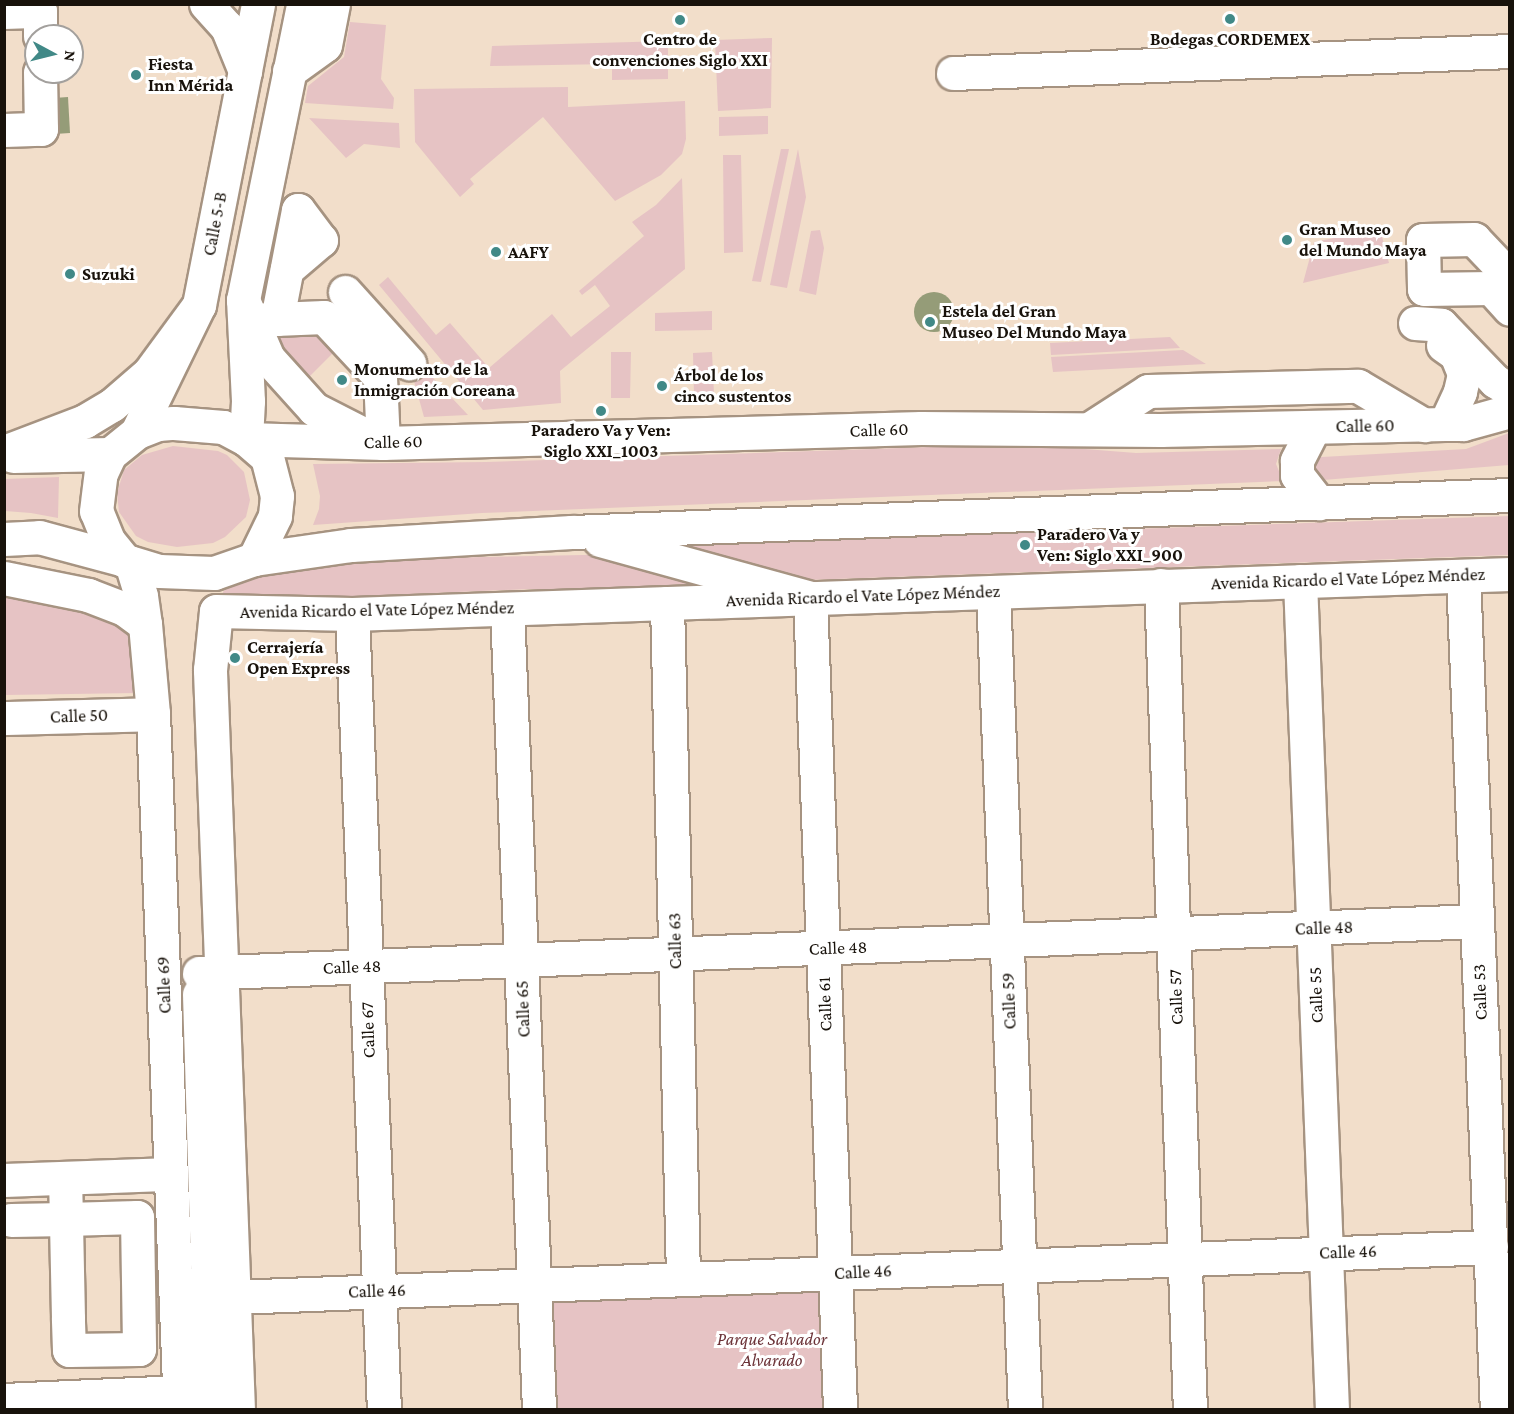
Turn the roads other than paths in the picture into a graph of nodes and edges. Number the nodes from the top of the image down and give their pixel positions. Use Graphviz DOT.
graph roads {
  1 [pos="206,4"];
  2 [pos="258,4"];
  3 [pos="303,4"];
  4 [pos="333,4"];
  5 [pos="1509,51"];
  6 [pos="245,70"];
  7 [pos="289,71"];
  8 [pos="953,73"];
  9 [pos="40,84"];
  10 [pos="4,130"];
  11 [pos="287,269"];
  12 [pos="1509,277"];
  13 [pos="345,292"];
  14 [pos="199,304"];
  15 [pos="1509,309"];
  16 [pos="257,313"];
  17 [pos="363,335"];
  18 [pos="409,363"];
  19 [pos="1509,390"];
  20 [pos="1509,411"];
  21 [pos="1435,425"];
  22 [pos="1314,427"];
  23 [pos="1089,429"];
  24 [pos="137,432"];
  25 [pos="246,439"];
  26 [pos="383,443"];
  27 [pos="4,454"];
  28 [pos="110,454"];
  29 [pos="1509,495"];
  30 [pos="1319,503"];
  31 [pos="572,532"];
  32 [pos="4,539"];
  33 [pos="254,559"];
  34 [pos="128,561"];
  35 [pos="214,573"];
  36 [pos="1509,574"];
  37 [pos="1463,576"];
  38 [pos="4,578"];
  39 [pos="1300,581"];
  40 [pos="1161,585"];
  41 [pos="983,592"];
  42 [pos="810,598"];
  43 [pos="667,603"];
  44 [pos="507,609"];
  45 [pos="216,611"];
  46 [pos="352,614"];
  47 [pos="146,624"];
  48 [pos="153,714"];
  49 [pos="4,718"];
  50 [pos="206,847"];
  51 [pos="1477,921"];
  52 [pos="1313,928"];
  53 [pos="1174,934"];
  54 [pos="996,941"];
  55 [pos="823,948"];
  56 [pos="675,954"];
  57 [pos="521,960"];
  58 [pos="366,966"];
  59 [pos="210,973"];
  60 [pos="171,1174"];
  61 [pos="65,1178"];
  62 [pos="4,1180"];
  63 [pos="66,1219"];
  64 [pos="11,1220"];
  65 [pos="1491,1247"];
  66 [pos="1326,1253"];
  67 [pos="1184,1259"];
  68 [pos="1011,1264"];
  69 [pos="175,1268"];
  70 [pos="138,1269"];
  71 [pos="835,1273"];
  72 [pos="683,1279"];
  73 [pos="534,1285"];
  74 [pos="379,1291"];
  75 [pos="235,1297"];
  76 [pos="174,1398"];
  77 [pos="4,1400"];
  78 [pos="211,1410"];
  79 [pos="238,1410"];
  80 [pos="384,1410"];
  81 [pos="539,1410"];
  82 [pos="840,1410"];
  83 [pos="1008,1410"];
  84 [pos="1025,1410"];
  85 [pos="1190,1410"];
  86 [pos="1332,1410"];
  87 [pos="1497,1410"];
  1 -- 6 [label="street"];
  2 -- 6 [label="street, Calle 5-B"];
  3 -- 7 [label="street"];
  4 -- 7 [label="street"];
  5 -- 8 [label="street"];
  6 -- 14 [label="street, Calle 5-B"];
  7 -- 16 [label="street"];
  9 -- 10 [label="street"];
  11 -- 16 [label="street"];
  12 -- 15 [label="street"];
  13 -- 17 [label="street"];
  14 -- 24 [label="street, Calle 5-B"];
  14 -- 27 [label="street"];
  16 -- 17 [label="street"];
  16 -- 25 [label="street"];
  16 -- 26 [label="street"];
  17 -- 18 [label="street"];
  17 -- 26 [label="street"];
  19 -- 21 [label="street"];
  20 -- 21 [label="street, Calle 60"];
  21 -- 22 [label="street, Calle 60"];
  21 -- 23 [label="street"];
  22 -- 23 [label="street, Calle 60"];
  22 -- 30 [label="street"];
  23 -- 26 [label="street, Calle 60"];
  24 -- 25 [label="street"];
  24 -- 28 [label="street"];
  25 -- 26 [label="street, Calle 60"];
  25 -- 33 [label="street"];
  27 -- 28 [label="street"];
  28 -- 34 [label="street"];
  29 -- 30 [label="street"];
  30 -- 31 [label="street"];
  31 -- 33 [label="street"];
  31 -- 42 [label="street"];
  32 -- 34 [label="street"];
  33 -- 35 [label="street"];
  34 -- 35 [label="street"];
  34 -- 47 [label="street, Calle 69"];
  35 -- 50 [label="street, Calle 69"];
  36 -- 37 [label="street, Avenida Ricardo el Vate López Méndez"];
  37 -- 39 [label="street, Avenida Ricardo el Vate López Méndez"];
  37 -- 51 [label="street, Calle 53"];
  38 -- 47 [label="street"];
  39 -- 40 [label="street, Avenida Ricardo el Vate López Méndez"];
  39 -- 52 [label="street, Calle 55"];
  40 -- 41 [label="street, Avenida Ricardo el Vate López Méndez"];
  40 -- 53 [label="street, Calle 57"];
  41 -- 42 [label="street, Avenida Ricardo el Vate López Méndez"];
  41 -- 54 [label="street, Calle 59"];
  42 -- 43 [label="street, Avenida Ricardo el Vate López Méndez"];
  42 -- 55 [label="street, Calle 61"];
  43 -- 44 [label="street, Avenida Ricardo el Vate López Méndez"];
  43 -- 56 [label="street, Calle 63"];
  44 -- 46 [label="street, Avenida Ricardo el Vate López Méndez"];
  44 -- 57 [label="street, Calle 65"];
  45 -- 46 [label="street, Avenida Ricardo el Vate López Méndez"];
  45 -- 50 [label="street, Calle 69"];
  46 -- 58 [label="street, Calle 67"];
  47 -- 48 [label="street, Calle 69"];
  48 -- 49 [label="street, Calle 50"];
  48 -- 60 [label="street, Calle 69"];
  50 -- 59 [label="street, Calle 69"];
  51 -- 52 [label="street, Calle 48"];
  51 -- 65 [label="street, Calle 53"];
  52 -- 53 [label="street, Calle 48"];
  52 -- 66 [label="street, Calle 55"];
  53 -- 54 [label="street, Calle 48"];
  53 -- 67 [label="street, Calle 57"];
  54 -- 55 [label="street, Calle 48"];
  54 -- 68 [label="street, Calle 59"];
  55 -- 56 [label="street, Calle 48"];
  55 -- 71 [label="street, Calle 61"];
  56 -- 57 [label="street, Calle 48"];
  56 -- 72 [label="street, Calle 63"];
  57 -- 58 [label="street, Calle 48"];
  57 -- 73 [label="street, Calle 65"];
  58 -- 59 [label="street, Calle 48"];
  58 -- 74 [label="street, Calle 67"];
  59 -- 75 [label="street, Calle 69"];
  59 -- 78 [label="street, Calle 69"];
  60 -- 61 [label="street"];
  60 -- 69 [label="street, Calle 69"];
  61 -- 62 [label="street"];
  61 -- 63 [label="street"];
  63 -- 64 [label="street"];
  63 -- 70 [label="street"];
  63 -- 70 [label="street"];
  65 -- 66 [label="street, Calle 46"];
  65 -- 87 [label="street, Calle 53"];
  66 -- 67 [label="street, Calle 46"];
  66 -- 86 [label="street, Calle 55"];
  67 -- 68 [label="street, Calle 46"];
  67 -- 85 [label="street, Calle 57"];
  68 -- 71 [label="street, Calle 46"];
  68 -- 83 [label="street, Calle 59"];
  68 -- 84 [label="street, Calle 59"];
  69 -- 70 [label="street"];
  69 -- 76 [label="street, Calle 69"];
  71 -- 72 [label="street, Calle 46"];
  71 -- 82 [label="street, Calle 61"];
  72 -- 73 [label="street, Calle 46"];
  73 -- 74 [label="street, Calle 46"];
  73 -- 81 [label="street, Calle 65"];
  74 -- 75 [label="street, Calle 46"];
  74 -- 80 [label="street, Calle 67"];
  75 -- 79 [label="street, Calle 69"];
  76 -- 77 [label="street"];
}
